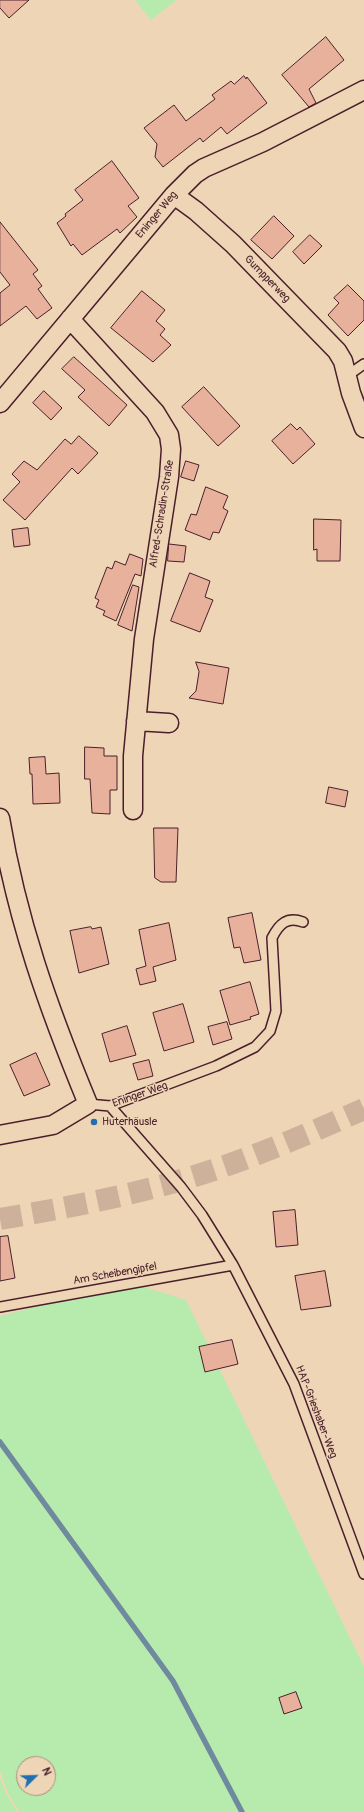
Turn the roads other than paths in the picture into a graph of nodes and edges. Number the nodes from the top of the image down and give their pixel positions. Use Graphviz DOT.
graph roads {
  1 [pos="364,90"];
  2 [pos="174,195"];
  3 [pos="70,319"];
  4 [pos="364,364"];
  5 [pos="346,374"];
  6 [pos="0,403"];
  7 [pos="364,428"];
  8 [pos="136,721"];
  9 [pos="169,723"];
  10 [pos="133,810"];
  11 [pos="0,818"];
  12 [pos="303,922"];
  13 [pos="88,1104"];
  14 [pos="110,1106"];
  15 [pos="0,1135"];
  16 [pos="234,1265"];
  17 [pos="0,1307"];
  18 [pos="364,1574"];
  1 -- 2 [label="street, Eninger Weg"];
  2 -- 3 [label="street, Eninger Weg"];
  2 -- 5 [label="street, Gumpperweg"];
  3 -- 6 [label="street, Eninger Weg"];
  3 -- 8 [label="street, Alfred-Schradin-Straße"];
  4 -- 5 [label="lane"];
  5 -- 7 [label="street, Gumpperweg"];
  8 -- 9 [label="street"];
  8 -- 10 [label="street, Alfred-Schradin-Straße"];
  11 -- 13 [label="street"];
  12 -- 14 [label="lane, Eninger Weg"];
  13 -- 14 [label="lane, Eninger Weg"];
  13 -- 15 [label="street"];
  14 -- 16 [label="lane, HAP-Grieshaber-Weg"];
  16 -- 17 [label="lane, Am Scheibengipfel"];
  16 -- 18 [label="lane, HAP-Grieshaber-Weg"];
}
